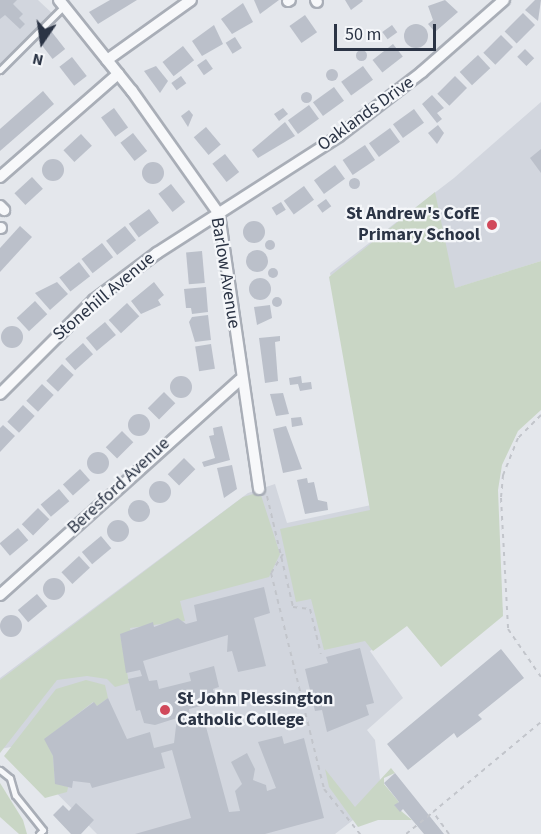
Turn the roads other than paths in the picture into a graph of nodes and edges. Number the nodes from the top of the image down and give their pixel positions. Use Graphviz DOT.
graph roads {
  1 [pos="191,0"];
  2 [pos="504,0"];
  3 [pos="61,3"];
  4 [pos="107,60"];
  5 [pos="0,70"];
  6 [pos="118,74"];
  7 [pos="0,177"];
  8 [pos="219,214"];
  9 [pos="240,380"];
  10 [pos="0,394"];
  11 [pos="259,489"];
  12 [pos="0,595"];
  13 [pos="0,771"];
  14 [pos="39,834"];
  1 -- 4 [label="street"];
  2 -- 8 [label="street, Oaklands Drive"];
  3 -- 4 [label="street, Barlow Avenue"];
  3 -- 5 [label="lane"];
  4 -- 6 [label="street, Barlow Avenue"];
  6 -- 7 [label="street"];
  6 -- 8 [label="street, Barlow Avenue"];
  8 -- 9 [label="street, Barlow Avenue"];
  8 -- 10 [label="street, Stonehill Avenue"];
  9 -- 11 [label="street, Barlow Avenue"];
  9 -- 12 [label="street, Beresford Avenue"];
  13 -- 14 [label="lane"];
}
